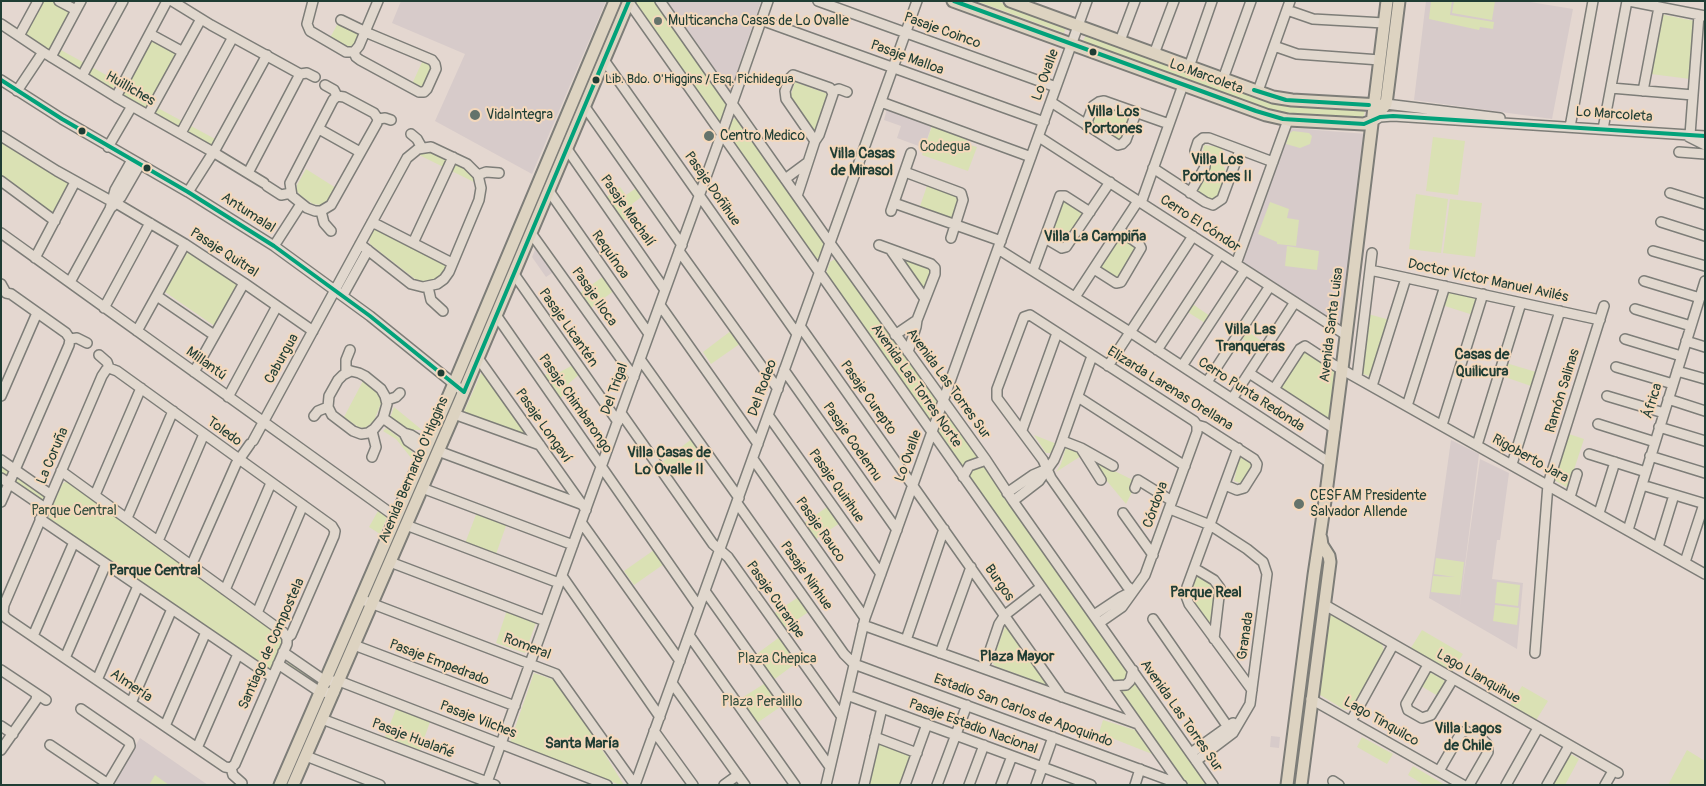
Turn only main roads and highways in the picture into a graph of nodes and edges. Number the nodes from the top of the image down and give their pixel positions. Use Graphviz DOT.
graph roads {
  1 [pos="615,1"];
  2 [pos="953,1"];
  3 [pos="1010,1"];
  4 [pos="1387,1"];
  5 [pos="1399,1"];
  6 [pos="629,2"];
  7 [pos="1038,6"];
  8 [pos="575,97"];
  9 [pos="586,105"];
  10 [pos="1380,105"];
  11 [pos="1372,121"];
  12 [pos="546,165"];
  13 [pos="558,170"];
  14 [pos="404,498"];
  15 [pos="416,504"];
  16 [pos="390,531"];
  17 [pos="1320,532"];
  18 [pos="399,542"];
  19 [pos="1315,568"];
  20 [pos="1330,568"];
  21 [pos="1294,726"];
  22 [pos="1308,727"];
  23 [pos="280,785"];
  24 [pos="294,785"];
  25 [pos="1287,785"];
  26 [pos="1301,785"];
  1 -- 8 [label="main road, Avenida Bernardo O'Higgins"];
  2 -- 11 [label="main road, Lo Marcoleta"];
  3 -- 7 [label="main road, Lo Marcoleta"];
  4 -- 10 [label="main road, Avenida Santa Luisa"];
  5 -- 10 [label="main road, Avenida Santa Luisa"];
  6 -- 9 [label="main road, Avenida Bernardo O'Higgins"];
  7 -- 10 [label="main road, Lo Marcoleta"];
  8 -- 9 [label="main road"];
  8 -- 12 [label="main road, Avenida Bernardo O'Higgins"];
  9 -- 13 [label="main road, Avenida Bernardo O'Higgins"];
  10 -- 11 [label="main road, Avenida Santa Luisa"];
  11 -- 17 [label="main road, Avenida Santa Luisa"];
  12 -- 13 [label="main road"];
  12 -- 14 [label="main road, Avenida Bernardo O'Higgins"];
  13 -- 15 [label="main road, Avenida Bernardo O'Higgins"];
  14 -- 15 [label="main road"];
  14 -- 16 [label="main road, Avenida Bernardo O'Higgins"];
  15 -- 18 [label="main road, Avenida Bernardo O'Higgins"];
  16 -- 18 [label="main road"];
  16 -- 23 [label="main road, Avenida Bernardo O'Higgins"];
  17 -- 19 [label="main road, Avenida Santa Luisa"];
  17 -- 20 [label="main road, Avenida Santa Luisa"];
  18 -- 24 [label="main road, Avenida Bernardo O'Higgins"];
  19 -- 20 [label="main road"];
  19 -- 21 [label="main road, Avenida Santa Luisa"];
  20 -- 22 [label="main road, Avenida Santa Luisa"];
  21 -- 22 [label="main road"];
  21 -- 25 [label="main road, Avenida Santa Luisa"];
  22 -- 26 [label="main road, Avenida Santa Luisa"];
}
